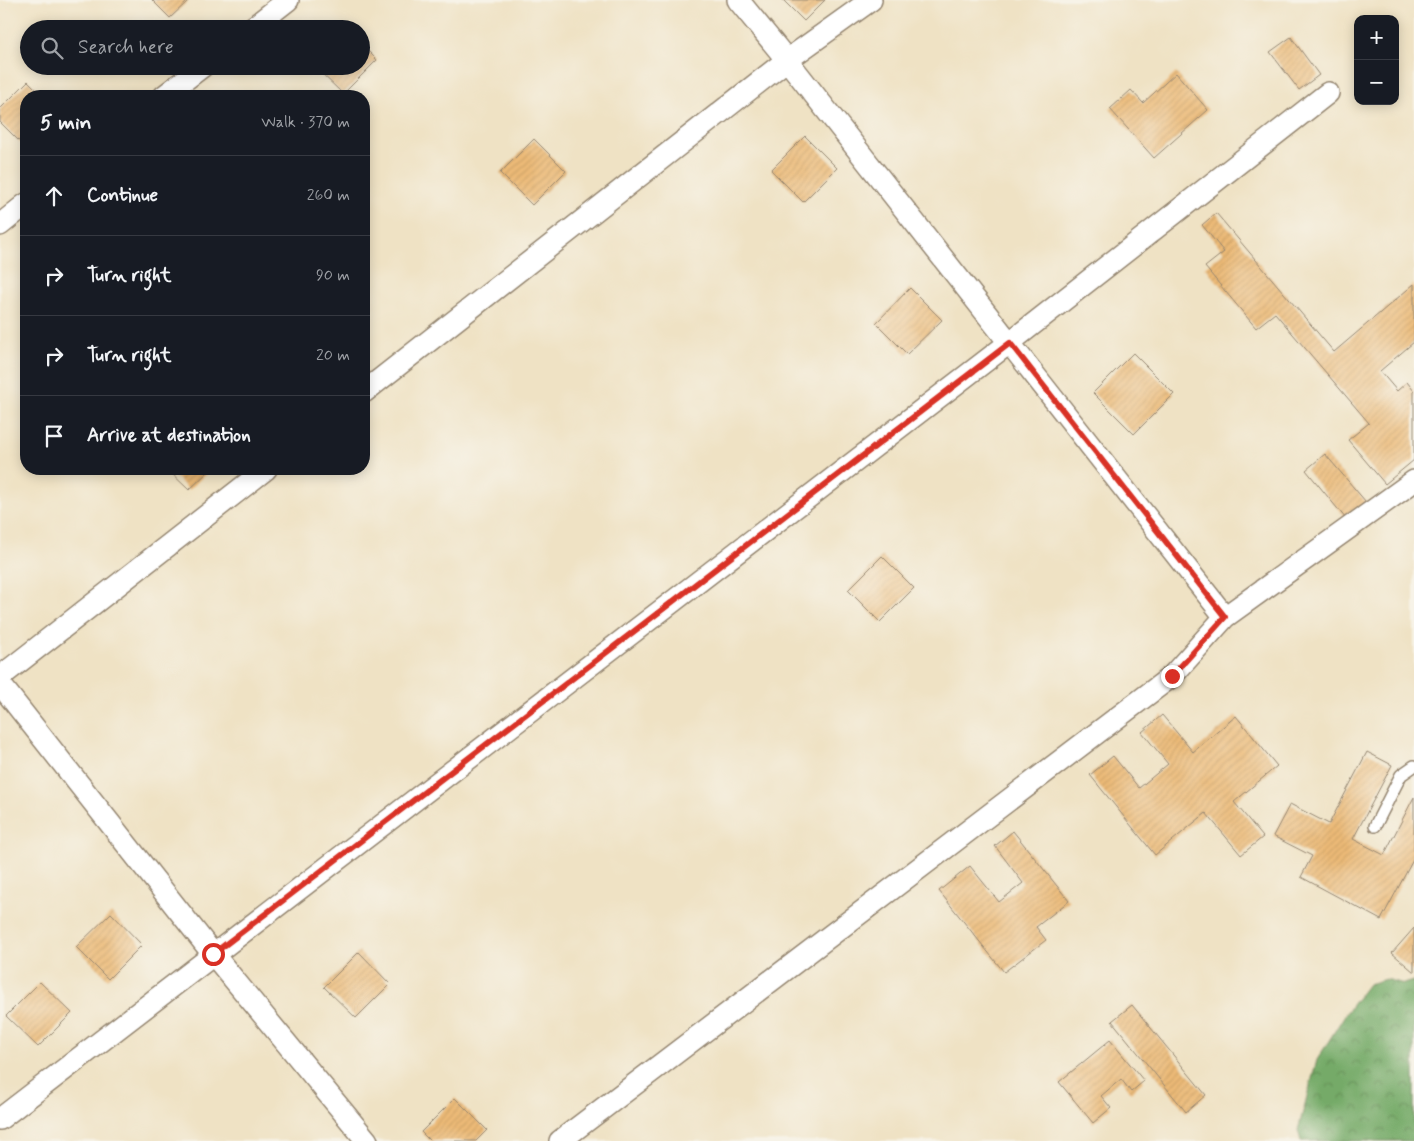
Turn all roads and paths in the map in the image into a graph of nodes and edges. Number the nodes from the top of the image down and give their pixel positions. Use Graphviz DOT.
graph roads {
  1 [pos="288,0"];
  2 [pos="738,0"];
  3 [pos="871,0"];
  4 [pos="262,20"];
  5 [pos="787,60"];
  6 [pos="191,75"];
  7 [pos="172,90"];
  8 [pos="1328,93"];
  9 [pos="20,209"];
  10 [pos="0,224"];
  11 [pos="1010,343"];
  12 [pos="370,387"];
  13 [pos="258,475"];
  14 [pos="1414,481"];
  15 [pos="1225,617"];
  16 [pos="0,677"];
  17 [pos="0,684"];
  18 [pos="1414,766"];
  19 [pos="1375,826"];
  20 [pos="213,954"];
  21 [pos="0,1119"];
  22 [pos="367,1141"];
  23 [pos="560,1141"];
  1 -- 4 [label="street"];
  2 -- 5 [label="street"];
  3 -- 5 [label="street"];
  5 -- 11 [label="street"];
  5 -- 12 [label="street"];
  6 -- 7 [label="street"];
  8 -- 11 [label="street"];
  9 -- 10 [label="street"];
  11 -- 15 [label="street"];
  11 -- 20 [label="street"];
  13 -- 16 [label="street"];
  14 -- 15 [label="street"];
  15 -- 23 [label="street"];
  17 -- 20 [label="street"];
  18 -- 19 [label="lane"];
  20 -- 21 [label="street"];
  20 -- 22 [label="street"];
}
